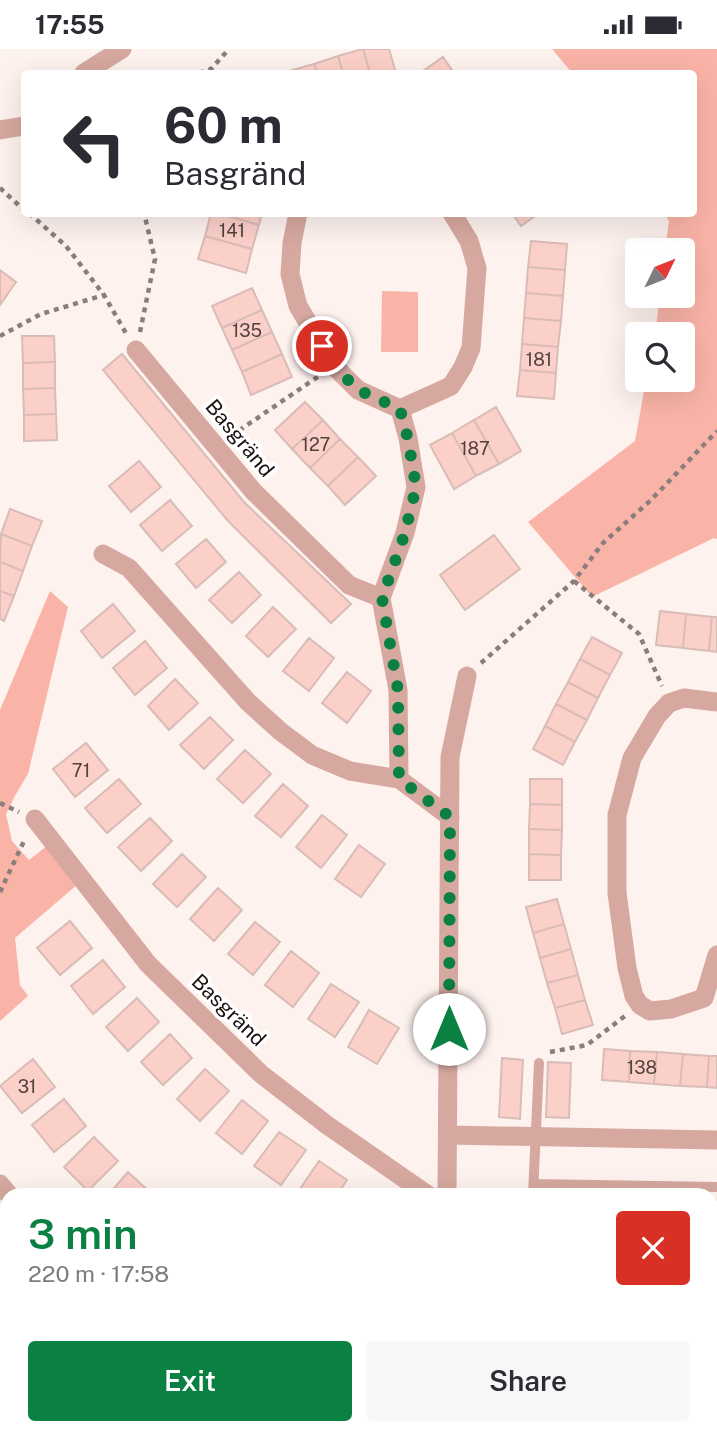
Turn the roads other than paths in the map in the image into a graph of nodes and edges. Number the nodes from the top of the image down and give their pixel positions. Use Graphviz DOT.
graph roads {
  1 [pos="122,49"];
  2 [pos="90,70"];
  3 [pos="21,126"];
  4 [pos="0,130"];
  5 [pos="297,217"];
  6 [pos="454,217"];
  7 [pos="136,351"];
  8 [pos="400,409"];
  9 [pos="103,554"];
  10 [pos="382,598"];
  11 [pos="467,676"];
  12 [pos="717,702"];
  13 [pos="399,779"];
  14 [pos="450,817"];
  15 [pos="35,819"];
  16 [pos="717,955"];
  17 [pos="710,1002"];
  18 [pos="539,1063"];
  19 [pos="449,1135"];
  20 [pos="536,1136"];
  21 [pos="717,1140"];
  22 [pos="717,1187"];
  23 [pos="418,1188"];
  24 [pos="447,1188"];
  25 [pos="534,1188"];
  26 [pos="656,1188"];
  1 -- 2 [label="street"];
  3 -- 4 [label="street"];
  5 -- 8 [label="street"];
  6 -- 8 [label="street"];
  7 -- 10 [label="street, Basgränd"];
  8 -- 10 [label="street"];
  9 -- 13 [label="street"];
  10 -- 13 [label="street"];
  11 -- 14 [label="street"];
  12 -- 17 [label="street"];
  13 -- 14 [label="street"];
  14 -- 19 [label="street"];
  15 -- 23 [label="street, Basgränd"];
  16 -- 17 [label="street"];
  18 -- 20 [label="lane"];
  19 -- 20 [label="street"];
  19 -- 24 [label="street"];
  20 -- 21 [label="street"];
  20 -- 25 [label="lane"];
  22 -- 26 [label="lane"];
}
